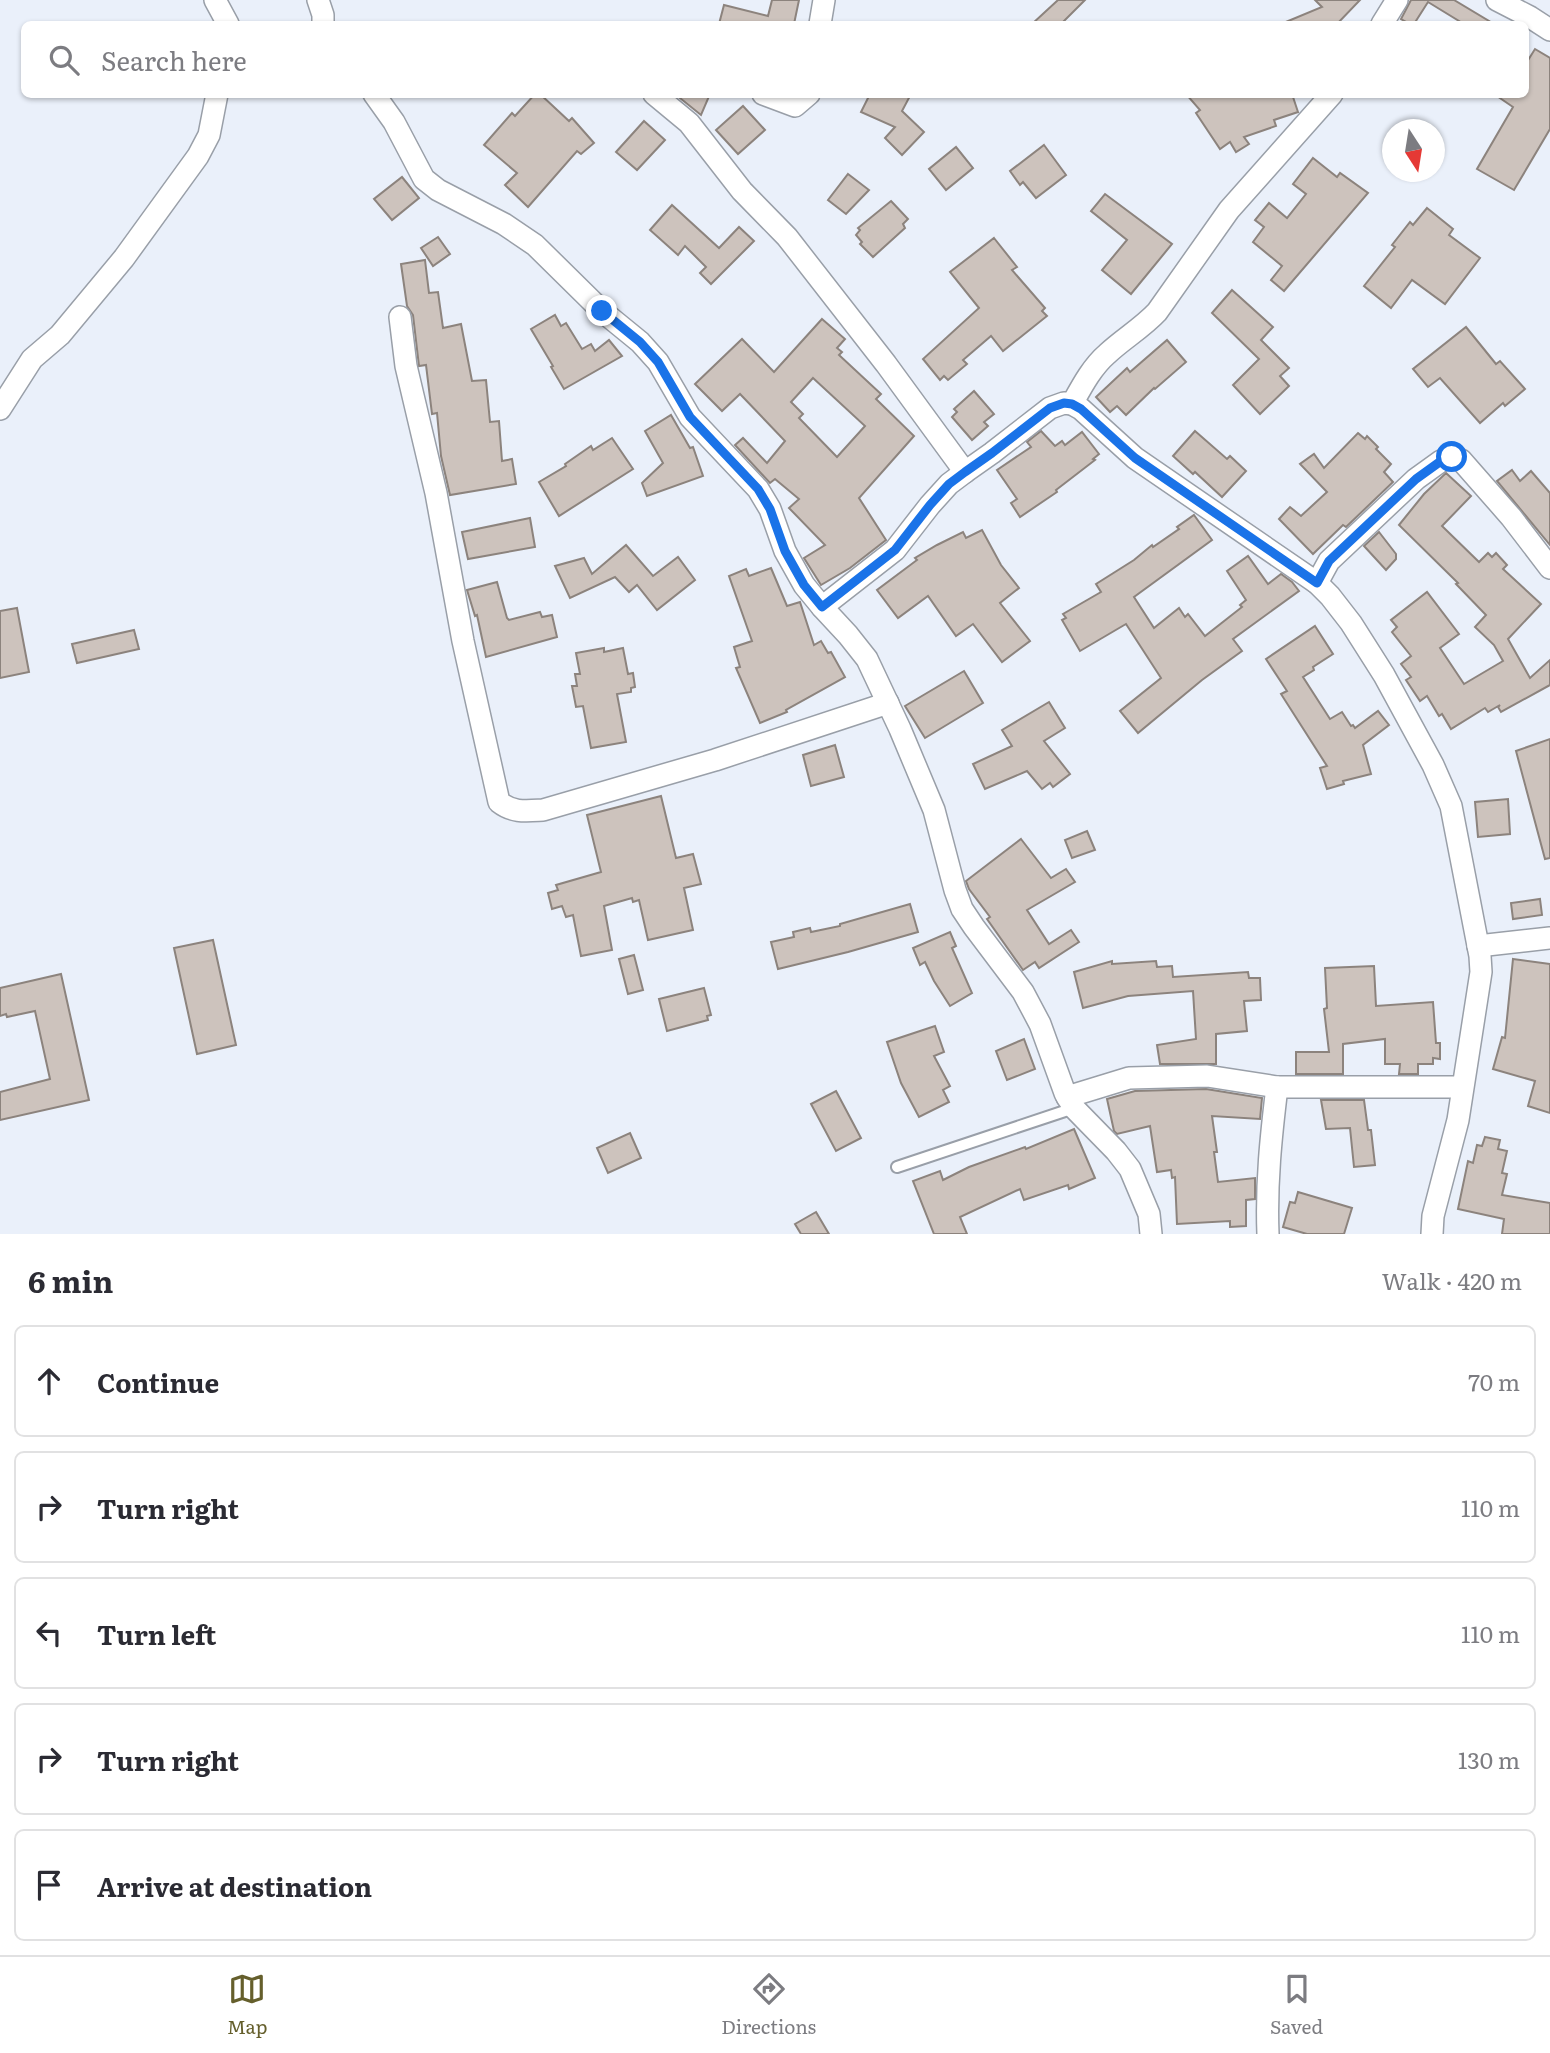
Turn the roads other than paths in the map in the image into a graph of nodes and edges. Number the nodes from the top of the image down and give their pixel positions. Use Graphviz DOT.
graph roads {
  1 [pos="318,0"];
  2 [pos="824,0"];
  3 [pos="1397,0"];
  4 [pos="1497,0"];
  5 [pos="323,21"];
  6 [pos="820,21"];
  7 [pos="1384,21"];
  8 [pos="1550,30"];
  9 [pos="216,98"];
  10 [pos="377,98"];
  11 [pos="659,98"];
  12 [pos="774,98"];
  13 [pos="805,98"];
  14 [pos="1328,98"];
  15 [pos="400,317"];
  16 [pos="1072,404"];
  17 [pos="0,409"];
  18 [pos="965,472"];
  19 [pos="1550,568"];
  20 [pos="1317,583"];
  21 [pos="822,607"];
  22 [pos="888,703"];
  23 [pos="1550,938"];
  24 [pos="1478,946"];
  25 [pos="1277,1087"];
  26 [pos="1462,1087"];
  27 [pos="1070,1102"];
  28 [pos="897,1167"];
  29 [pos="1151,1234"];
  30 [pos="1268,1234"];
  31 [pos="1432,1234"];
  1 -- 5 [label="street"];
  2 -- 6 [label="street"];
  3 -- 7 [label="street"];
  4 -- 8 [label="street"];
  9 -- 17 [label="street"];
  10 -- 21 [label="street"];
  11 -- 18 [label="street"];
  12 -- 13 [label="street"];
  14 -- 16 [label="street"];
  15 -- 22 [label="street"];
  16 -- 18 [label="street"];
  16 -- 20 [label="street"];
  18 -- 21 [label="street"];
  19 -- 20 [label="street"];
  20 -- 24 [label="street"];
  21 -- 22 [label="street"];
  22 -- 27 [label="street"];
  23 -- 24 [label="street"];
  24 -- 26 [label="street"];
  25 -- 26 [label="street"];
  25 -- 27 [label="street"];
  25 -- 30 [label="street"];
  26 -- 31 [label="street"];
  27 -- 28 [label="lane"];
  27 -- 29 [label="street"];
}
